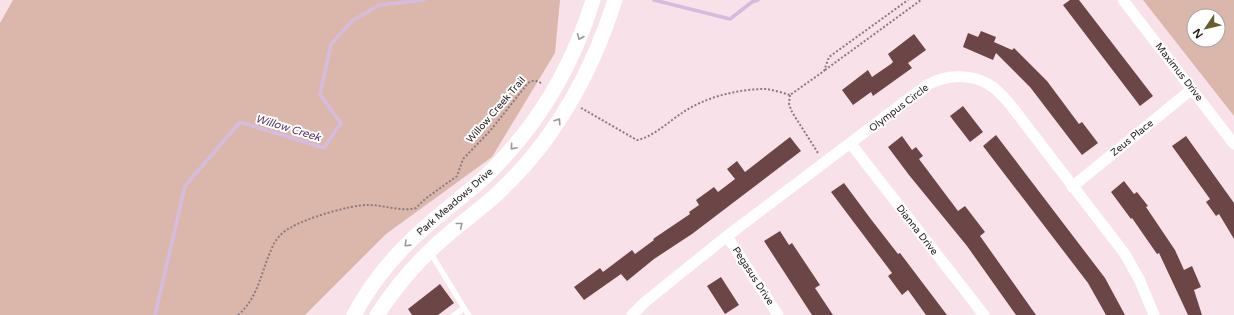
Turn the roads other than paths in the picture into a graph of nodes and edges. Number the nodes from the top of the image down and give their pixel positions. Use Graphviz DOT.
graph roads {
  1 [pos="593,0"];
  2 [pos="615,0"];
  3 [pos="1123,0"];
  4 [pos="1192,89"];
  5 [pos="851,144"];
  6 [pos="1234,144"];
  7 [pos="1072,186"];
  8 [pos="727,236"];
  9 [pos="430,251"];
  10 [pos="464,308"];
  11 [pos="354,315"];
  12 [pos="377,315"];
  13 [pos="454,315"];
  14 [pos="469,315"];
  15 [pos="632,315"];
  16 [pos="778,315"];
  17 [pos="984,315"];
  18 [pos="1154,315"];
  1 -- 11 [label="main road, Park Meadows Drive, one-way"];
  9 -- 2 [label="main road, Park Meadows Drive, one-way"];
  3 -- 4 [label="street, Maximus Drive"];
  4 -- 6 [label="street, Maximus Drive"];
  4 -- 7 [label="street, Zeus Place"];
  5 -- 7 [label="street, Olympus Circle"];
  5 -- 8 [label="street, Olympus Circle"];
  5 -- 17 [label="street, Dianna Drive"];
  7 -- 18 [label="street, Olympus Circle"];
  8 -- 15 [label="street, Olympus Circle"];
  8 -- 16 [label="street, Pegasus Drive"];
  9 -- 10 [label="lane"];
  9 -- 12 [label="main road, Park Meadows Drive"];
  10 -- 13 [label="lane"];
  10 -- 14 [label="lane"];
}
